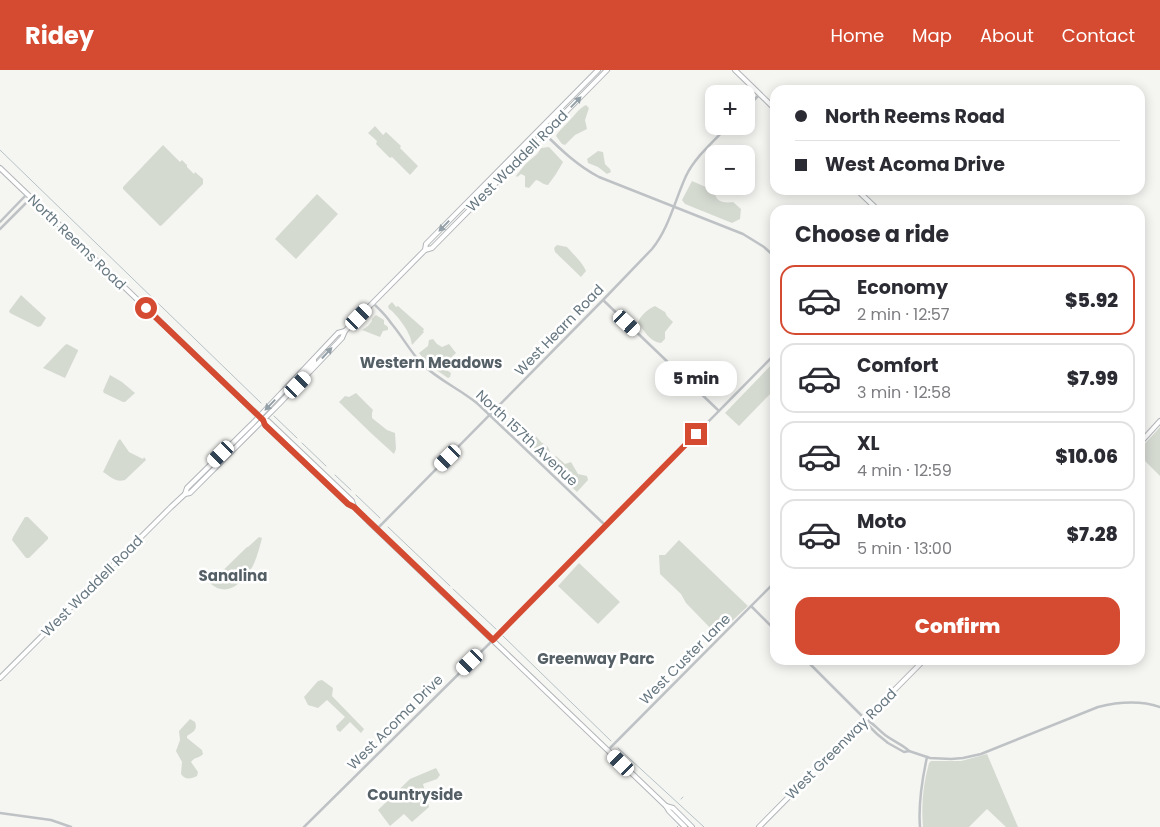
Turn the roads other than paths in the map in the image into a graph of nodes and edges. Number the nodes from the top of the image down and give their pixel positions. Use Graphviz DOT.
graph roads {
  1 [pos="598,70"];
  2 [pos="607,70"];
  3 [pos="735,70"];
  4 [pos="760,94"];
  5 [pos="755,99"];
  6 [pos="770,104"];
  7 [pos="544,133"];
  8 [pos="720,135"];
  9 [pos="0,168"];
  10 [pos="862,195"];
  11 [pos="29,196"];
  12 [pos="873,205"];
  13 [pos="673,206"];
  14 [pos="0,222"];
  15 [pos="0,229"];
  16 [pos="425,250"];
  17 [pos="770,252"];
  18 [pos="603,300"];
  19 [pos="373,303"];
  20 [pos="345,331"];
  21 [pos="314,358"];
  22 [pos="770,360"];
  23 [pos="305,377"];
  24 [pos="719,411"];
  25 [pos="490,415"];
  26 [pos="259,417"];
  27 [pos="263,420"];
  28 [pos="1160,420"];
  29 [pos="1145,437"];
  30 [pos="221,454"];
  31 [pos="200,482"];
  32 [pos="185,494"];
  33 [pos="606,526"];
  34 [pos="377,529"];
  35 [pos="770,587"];
  36 [pos="751,606"];
  37 [pos="770,625"];
  38 [pos="493,640"];
  39 [pos="811,665"];
  40 [pos="919,665"];
  41 [pos="0,678"];
  42 [pos="1160,707"];
  43 [pos="865,719"];
  44 [pos="608,750"];
  45 [pos="927,757"];
  46 [pos="666,806"];
  47 [pos="0,812"];
  48 [pos="71,827"];
  49 [pos="304,827"];
  50 [pos="685,827"];
  51 [pos="692,827"];
  52 [pos="759,827"];
  53 [pos="920,827"];
  1 -- 16 [label="main road, West Waddell Road, one-way"];
  7 -- 2 [label="main road, West Waddell Road, one-way"];
  3 -- 4 [label="main road"];
  4 -- 5 [label="street"];
  4 -- 6 [label="main road"];
  7 -- 13 [label="street"];
  7 -- 16 [label="main road, West Waddell Road"];
  8 -- 13 [label="street, West Hearn Road"];
  9 -- 11 [label="main road, North Reems Road"];
  10 -- 12 [label="main road"];
  11 -- 14 [label="street"];
  11 -- 15 [label="street"];
  11 -- 26 [label="main road, North Reems Road"];
  13 -- 17 [label="street"];
  13 -- 18 [label="street, West Hearn Road"];
  16 -- 19 [label="main road, West Waddell Road"];
  18 -- 24 [label="street"];
  18 -- 25 [label="street, West Hearn Road"];
  19 -- 20 [label="main road, West Waddell Road"];
  19 -- 25 [label="street, North 157th Avenue"];
  20 -- 21 [label="main road, West Waddell Road"];
  23 -- 20 [label="main road, West Waddell Road, one-way"];
  21 -- 23 [label="main road"];
  21 -- 26 [label="main road, West Waddell Road, one-way"];
  22 -- 24 [label="street, West Acoma Drive"];
  23 -- 27 [label="main road, West Waddell Road"];
  24 -- 33 [label="street, West Acoma Drive"];
  25 -- 33 [label="street, North 157th Avenue"];
  25 -- 34 [label="street, West Hearn Road"];
  26 -- 27 [label="main road, North Reems Road"];
  26 -- 30 [label="main road, West Waddell Road"];
  27 -- 31 [label="main road, West Waddell Road"];
  27 -- 34 [label="main road, North Reems Road"];
  28 -- 29 [label="main road"];
  30 -- 31 [label="main road"];
  30 -- 32 [label="main road, West Waddell Road"];
  31 -- 32 [label="main road, West Waddell Road"];
  32 -- 41 [label="main road, West Waddell Road"];
  33 -- 38 [label="street, West Acoma Drive"];
  34 -- 38 [label="main road, North Reems Road"];
  35 -- 36 [label="street, West Custer Lane"];
  36 -- 37 [label="street"];
  36 -- 44 [label="street, West Custer Lane"];
  38 -- 44 [label="main road, North Reems Road"];
  38 -- 49 [label="street, West Acoma Drive"];
  39 -- 43 [label="street"];
  40 -- 43 [label="main road, West Greenway Road"];
  42 -- 45 [label="street"];
  43 -- 45 [label="street"];
  43 -- 52 [label="main road, West Greenway Road"];
  44 -- 46 [label="main road, North Reems Road"];
  45 -- 53 [label="street"];
  46 -- 50 [label="main road, North Reems Road"];
  46 -- 51 [label="main road, North Reems Road"];
  47 -- 48 [label="street"];
}
